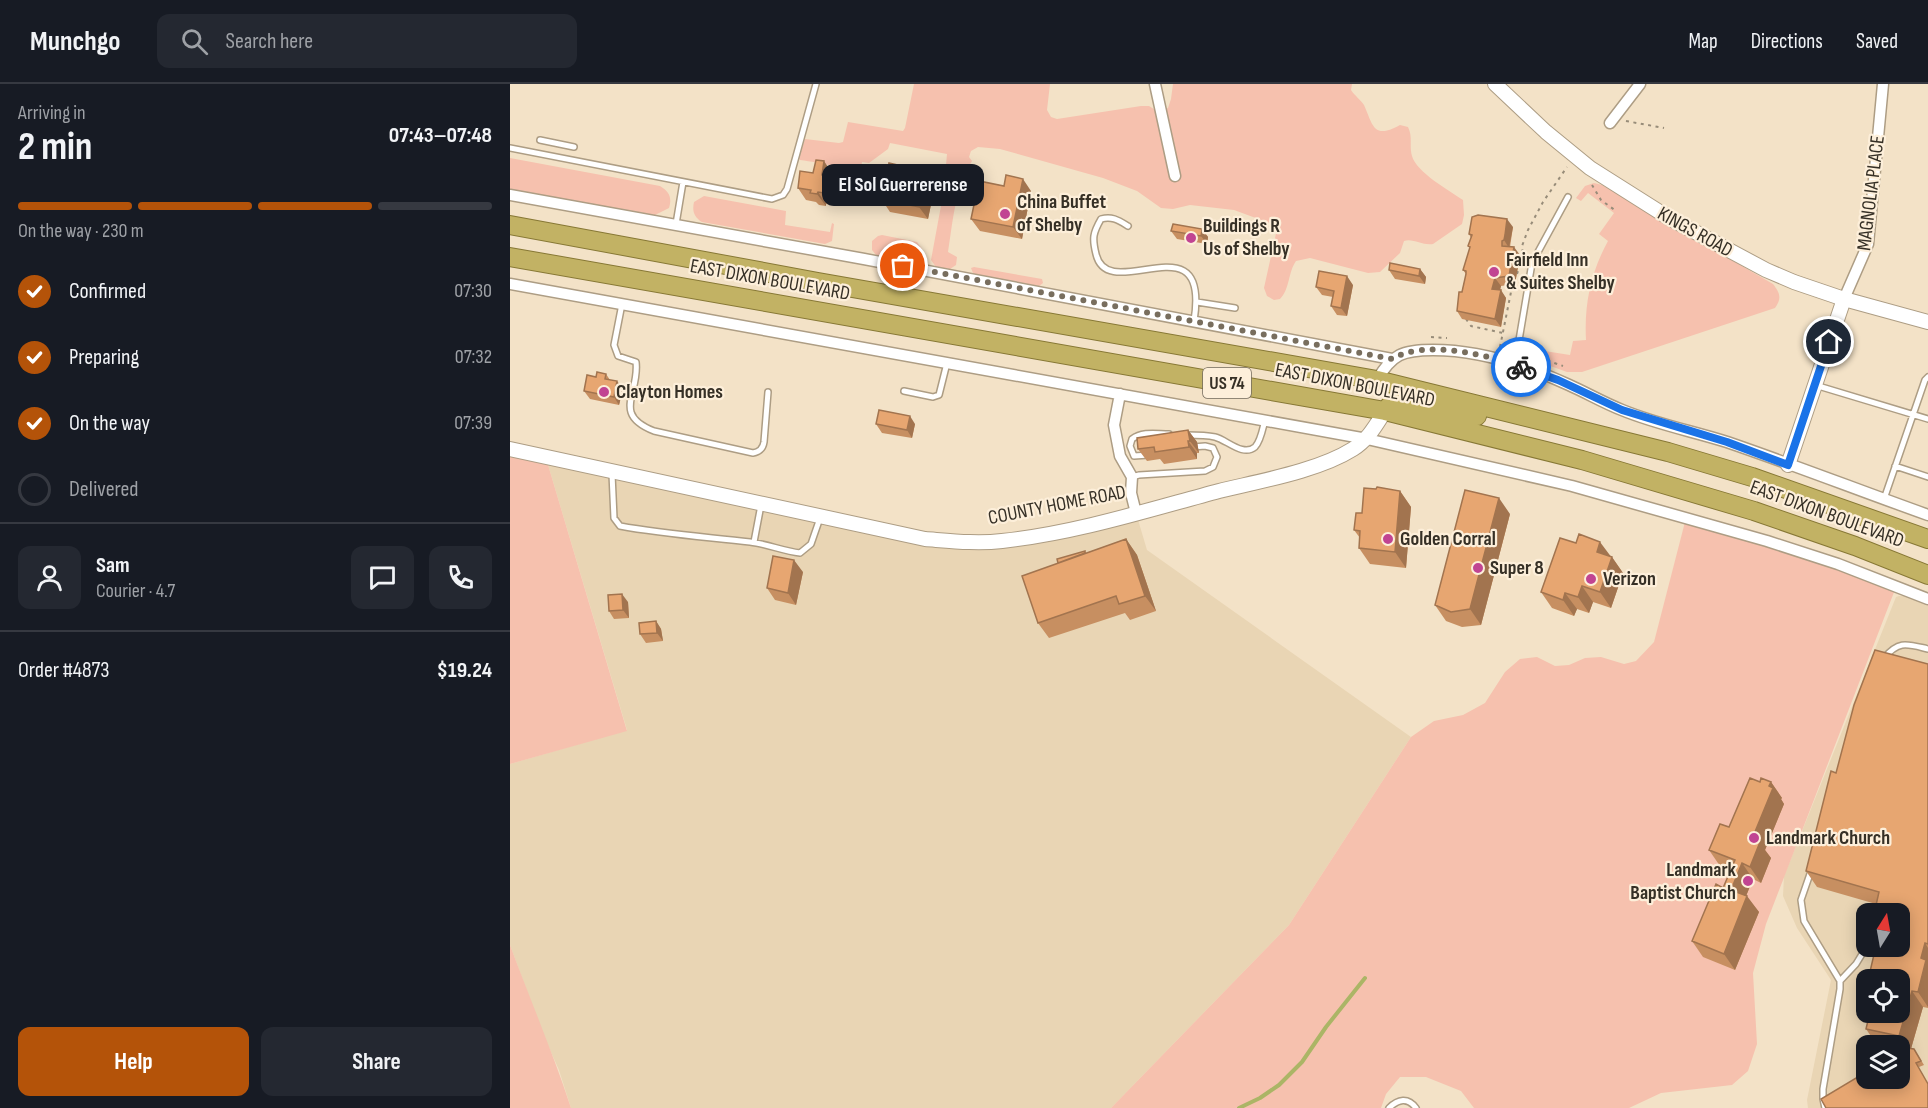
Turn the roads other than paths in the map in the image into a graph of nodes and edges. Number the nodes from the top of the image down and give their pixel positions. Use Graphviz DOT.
graph roads {
  1 [pos="816,84"];
  2 [pos="1155,84"];
  3 [pos="1495,84"];
  4 [pos="1640,84"];
  5 [pos="1883,84"];
  6 [pos="1612,121"];
  7 [pos="540,140"];
  8 [pos="574,147"];
  9 [pos="510,148"];
  10 [pos="1176,176"];
  11 [pos="683,182"];
  12 [pos="510,195"];
  13 [pos="1568,197"];
  14 [pos="510,225"];
  15 [pos="676,225"];
  16 [pos="1128,226"];
  17 [pos="510,257"];
  18 [pos="510,284"];
  19 [pos="1844,299"];
  20 [pos="1197,302"];
  21 [pos="622,304"];
  22 [pos="1235,308"];
  23 [pos="1194,321"];
  24 [pos="1928,322"];
  25 [pos="1392,359"];
  26 [pos="947,363"];
  27 [pos="1515,364"];
  28 [pos="1146,369"];
  29 [pos="1928,376"];
  30 [pos="1377,380"];
  31 [pos="1815,385"];
  32 [pos="904,391"];
  33 [pos="768,393"];
  34 [pos="1120,394"];
  35 [pos="1385,411"];
  36 [pos="1912,415"];
  37 [pos="1928,419"];
  38 [pos="1265,420"];
  39 [pos="1552,423"];
  40 [pos="1367,439"];
  41 [pos="1188,448"];
  42 [pos="510,449"];
  43 [pos="1154,454"];
  44 [pos="1788,465"];
  45 [pos="1895,466"];
  46 [pos="612,472"];
  47 [pos="1132,477"];
  48 [pos="1928,477"];
  49 [pos="1884,499"];
  50 [pos="761,505"];
  51 [pos="1136,513"];
  52 [pos="1928,515"];
  53 [pos="820,517"];
  54 [pos="1928,540"];
  55 [pos="754,542"];
  56 [pos="1928,575"];
  57 [pos="1928,599"];
  58 [pos="1928,649"];
  59 [pos="1883,660"];
  60 [pos="1812,867"];
  61 [pos="1860,957"];
  62 [pos="1840,981"];
  63 [pos="1389,1108"];
  64 [pos="1416,1108"];
  65 [pos="1825,1108"];
  1 -- 11 [label="lane"];
  2 -- 10 [label="street"];
  3 -- 19 [label="street, KINGS ROAD"];
  4 -- 6 [label="street"];
  5 -- 19 [label="street, MAGNOLIA PLACE"];
  7 -- 8 [label="lane"];
  9 -- 11 [label="lane"];
  11 -- 15 [label="lane"];
  12 -- 15 [label="street, EAST DIXON BOULEVARD"];
  13 -- 27 [label="lane"];
  14 -- 30 [label="highway, EAST DIXON BOULEVARD / US 74"];
  15 -- 23 [label="street, EAST DIXON BOULEVARD"];
  16 -- 20 [label="lane"];
  17 -- 28 [label="highway, EAST DIXON BOULEVARD / US 74"];
  18 -- 21 [label="street"];
  19 -- 24 [label="street, KINGS ROAD"];
  19 -- 31 [label="street"];
  20 -- 22 [label="lane"];
  20 -- 23 [label="lane"];
  21 -- 26 [label="street"];
  21 -- 33 [label="lane"];
  23 -- 25 [label="street, EAST DIXON BOULEVARD"];
  25 -- 27 [label="street, EAST DIXON BOULEVARD"];
  25 -- 30 [label="street, EAST DIXON BOULEVARD"];
  26 -- 32 [label="lane"];
  26 -- 34 [label="street"];
  27 -- 44 [label="street, EAST DIXON BOULEVARD"];
  28 -- 30 [label="highway"];
  28 -- 35 [label="highway, EAST DIXON BOULEVARD / US 74"];
  29 -- 36 [label="lane"];
  30 -- 39 [label="highway, EAST DIXON BOULEVARD / US 74"];
  31 -- 36 [label="lane"];
  31 -- 44 [label="street"];
  34 -- 38 [label="street"];
  34 -- 47 [label="street"];
  35 -- 39 [label="highway"];
  35 -- 40 [label="street, COUNTY HOME ROAD"];
  35 -- 56 [label="highway, EAST DIXON BOULEVARD / US 74"];
  36 -- 37 [label="lane"];
  36 -- 45 [label="lane"];
  38 -- 40 [label="street"];
  38 -- 43 [label="lane"];
  39 -- 54 [label="highway, EAST DIXON BOULEVARD / US 74"];
  40 -- 51 [label="street, COUNTY HOME ROAD"];
  40 -- 57 [label="street"];
  41 -- 47 [label="lane"];
  42 -- 46 [label="street, COUNTY HOME ROAD"];
  44 -- 49 [label="street, EAST DIXON BOULEVARD"];
  45 -- 48 [label="lane"];
  45 -- 49 [label="lane"];
  46 -- 50 [label="street, COUNTY HOME ROAD"];
  46 -- 55 [label="lane"];
  47 -- 51 [label="street"];
  49 -- 52 [label="street, EAST DIXON BOULEVARD"];
  50 -- 53 [label="street, COUNTY HOME ROAD"];
  50 -- 55 [label="lane"];
  51 -- 53 [label="street, COUNTY HOME ROAD"];
  53 -- 55 [label="lane"];
  58 -- 59 [label="lane"];
  60 -- 62 [label="lane"];
  61 -- 62 [label="lane"];
  62 -- 65 [label="lane"];
  63 -- 64 [label="lane"];
}
